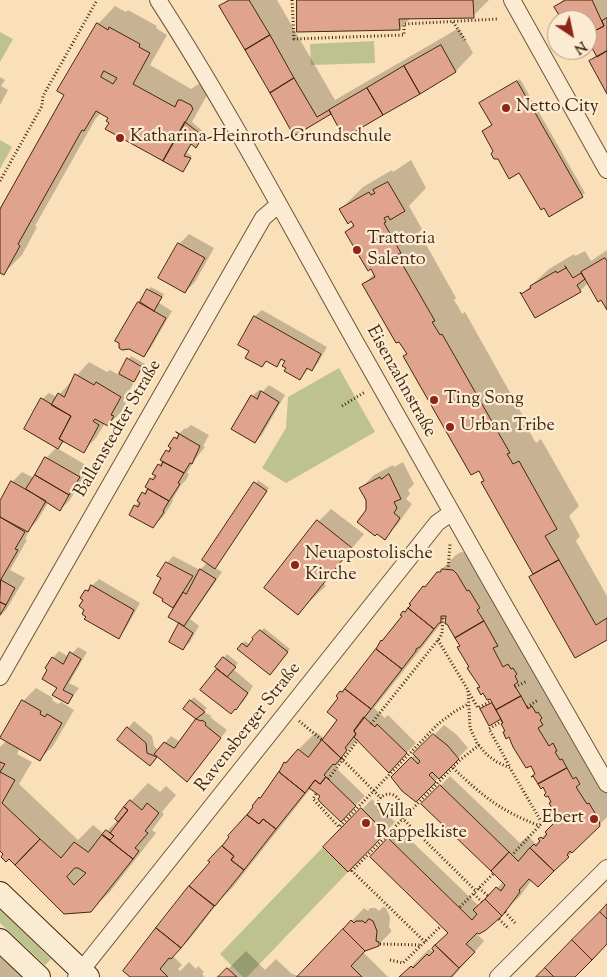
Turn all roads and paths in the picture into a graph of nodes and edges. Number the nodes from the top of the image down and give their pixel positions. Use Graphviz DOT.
graph roads {
  1 [pos="98,0"];
  2 [pos="158,0"];
  3 [pos="292,0"];
  4 [pos="512,0"];
  5 [pos="498,20"];
  6 [pos="453,22"];
  7 [pos="465,40"];
  8 [pos="607,170"];
  9 [pos="0,181"];
  10 [pos="278,205"];
  11 [pos="378,384"];
  12 [pos="342,406"];
  13 [pos="451,513"];
  14 [pos="450,544"];
  15 [pos="448,570"];
  16 [pos="443,616"];
  17 [pos="438,640"];
  18 [pos="0,677"];
  19 [pos="527,681"];
  20 [pos="515,687"];
  21 [pos="468,690"];
  22 [pos="538,700"];
  23 [pos="491,701"];
  24 [pos="468,704"];
  25 [pos="527,707"];
  26 [pos="288,712"];
  27 [pos="502,721"];
  28 [pos="371,724"];
  29 [pos="322,740"];
  30 [pos="358,740"];
  31 [pos="479,745"];
  32 [pos="342,759"];
  33 [pos="453,768"];
  34 [pos="510,768"];
  35 [pos="328,779"];
  36 [pos="607,784"];
  37 [pos="374,791"];
  38 [pos="316,794"];
  39 [pos="381,798"];
  40 [pos="397,813"];
  41 [pos="403,819"];
  42 [pos="540,826"];
  43 [pos="512,855"];
  44 [pos="607,868"];
  45 [pos="493,874"];
  46 [pos="476,891"];
  47 [pos="0,893"];
  48 [pos="488,896"];
  49 [pos="482,902"];
  50 [pos="460,908"];
  51 [pos="505,912"];
  52 [pos="499,919"];
  53 [pos="515,922"];
  54 [pos="441,926"];
  55 [pos="509,929"];
  56 [pos="0,940"];
  57 [pos="380,944"];
  58 [pos="424,944"];
  59 [pos="390,960"];
  60 [pos="82,975"];
  61 [pos="39,977"];
  62 [pos="498,977"];
  1 -- 9 [label="path"];
  2 -- 10 [label="street, Eisenzahnstraße"];
  3 -- 6 [label="path"];
  4 -- 8 [label="street"];
  5 -- 6 [label="path"];
  6 -- 7 [label="path"];
  10 -- 11 [label="street, Eisenzahnstraße"];
  10 -- 18 [label="street, Ballenstedter Straße"];
  11 -- 12 [label="path"];
  11 -- 13 [label="street, Eisenzahnstraße"];
  13 -- 26 [label="street, Ravensberger Straße"];
  13 -- 36 [label="street, Eisenzahnstraße"];
  14 -- 15 [label="path"];
  16 -- 17 [label="path"];
  17 -- 21 [label="path"];
  17 -- 28 [label="path"];
  19 -- 20 [label="path"];
  21 -- 23 [label="path"];
  21 -- 24 [label="path"];
  22 -- 25 [label="path"];
  24 -- 31 [label="path"];
  24 -- 37 [label="path"];
  26 -- 29 [label="path"];
  26 -- 60 [label="street, Ravensberger Straße"];
  27 -- 34 [label="path"];
  30 -- 32 [label="path"];
  31 -- 33 [label="path"];
  31 -- 34 [label="path"];
  32 -- 35 [label="path"];
  32 -- 37 [label="path"];
  33 -- 41 [label="path"];
  33 -- 42 [label="path"];
  34 -- 42 [label="path"];
  37 -- 38 [label="path"];
  37 -- 39 [label="path"];
  39 -- 40 [label="path"];
  39 -- 40 [label="path"];
  40 -- 41 [label="path"];
  41 -- 46 [label="path"];
  41 -- 58 [label="path"];
  42 -- 43 [label="path"];
  44 -- 62 [label="street"];
  45 -- 46 [label="path"];
  46 -- 48 [label="path"];
  46 -- 49 [label="path"];
  46 -- 50 [label="path"];
  47 -- 60 [label="main road"];
  51 -- 53 [label="path"];
  52 -- 55 [label="path"];
  54 -- 58 [label="path"];
  56 -- 61 [label="main road"];
  57 -- 58 [label="path"];
  58 -- 59 [label="path"];
}
